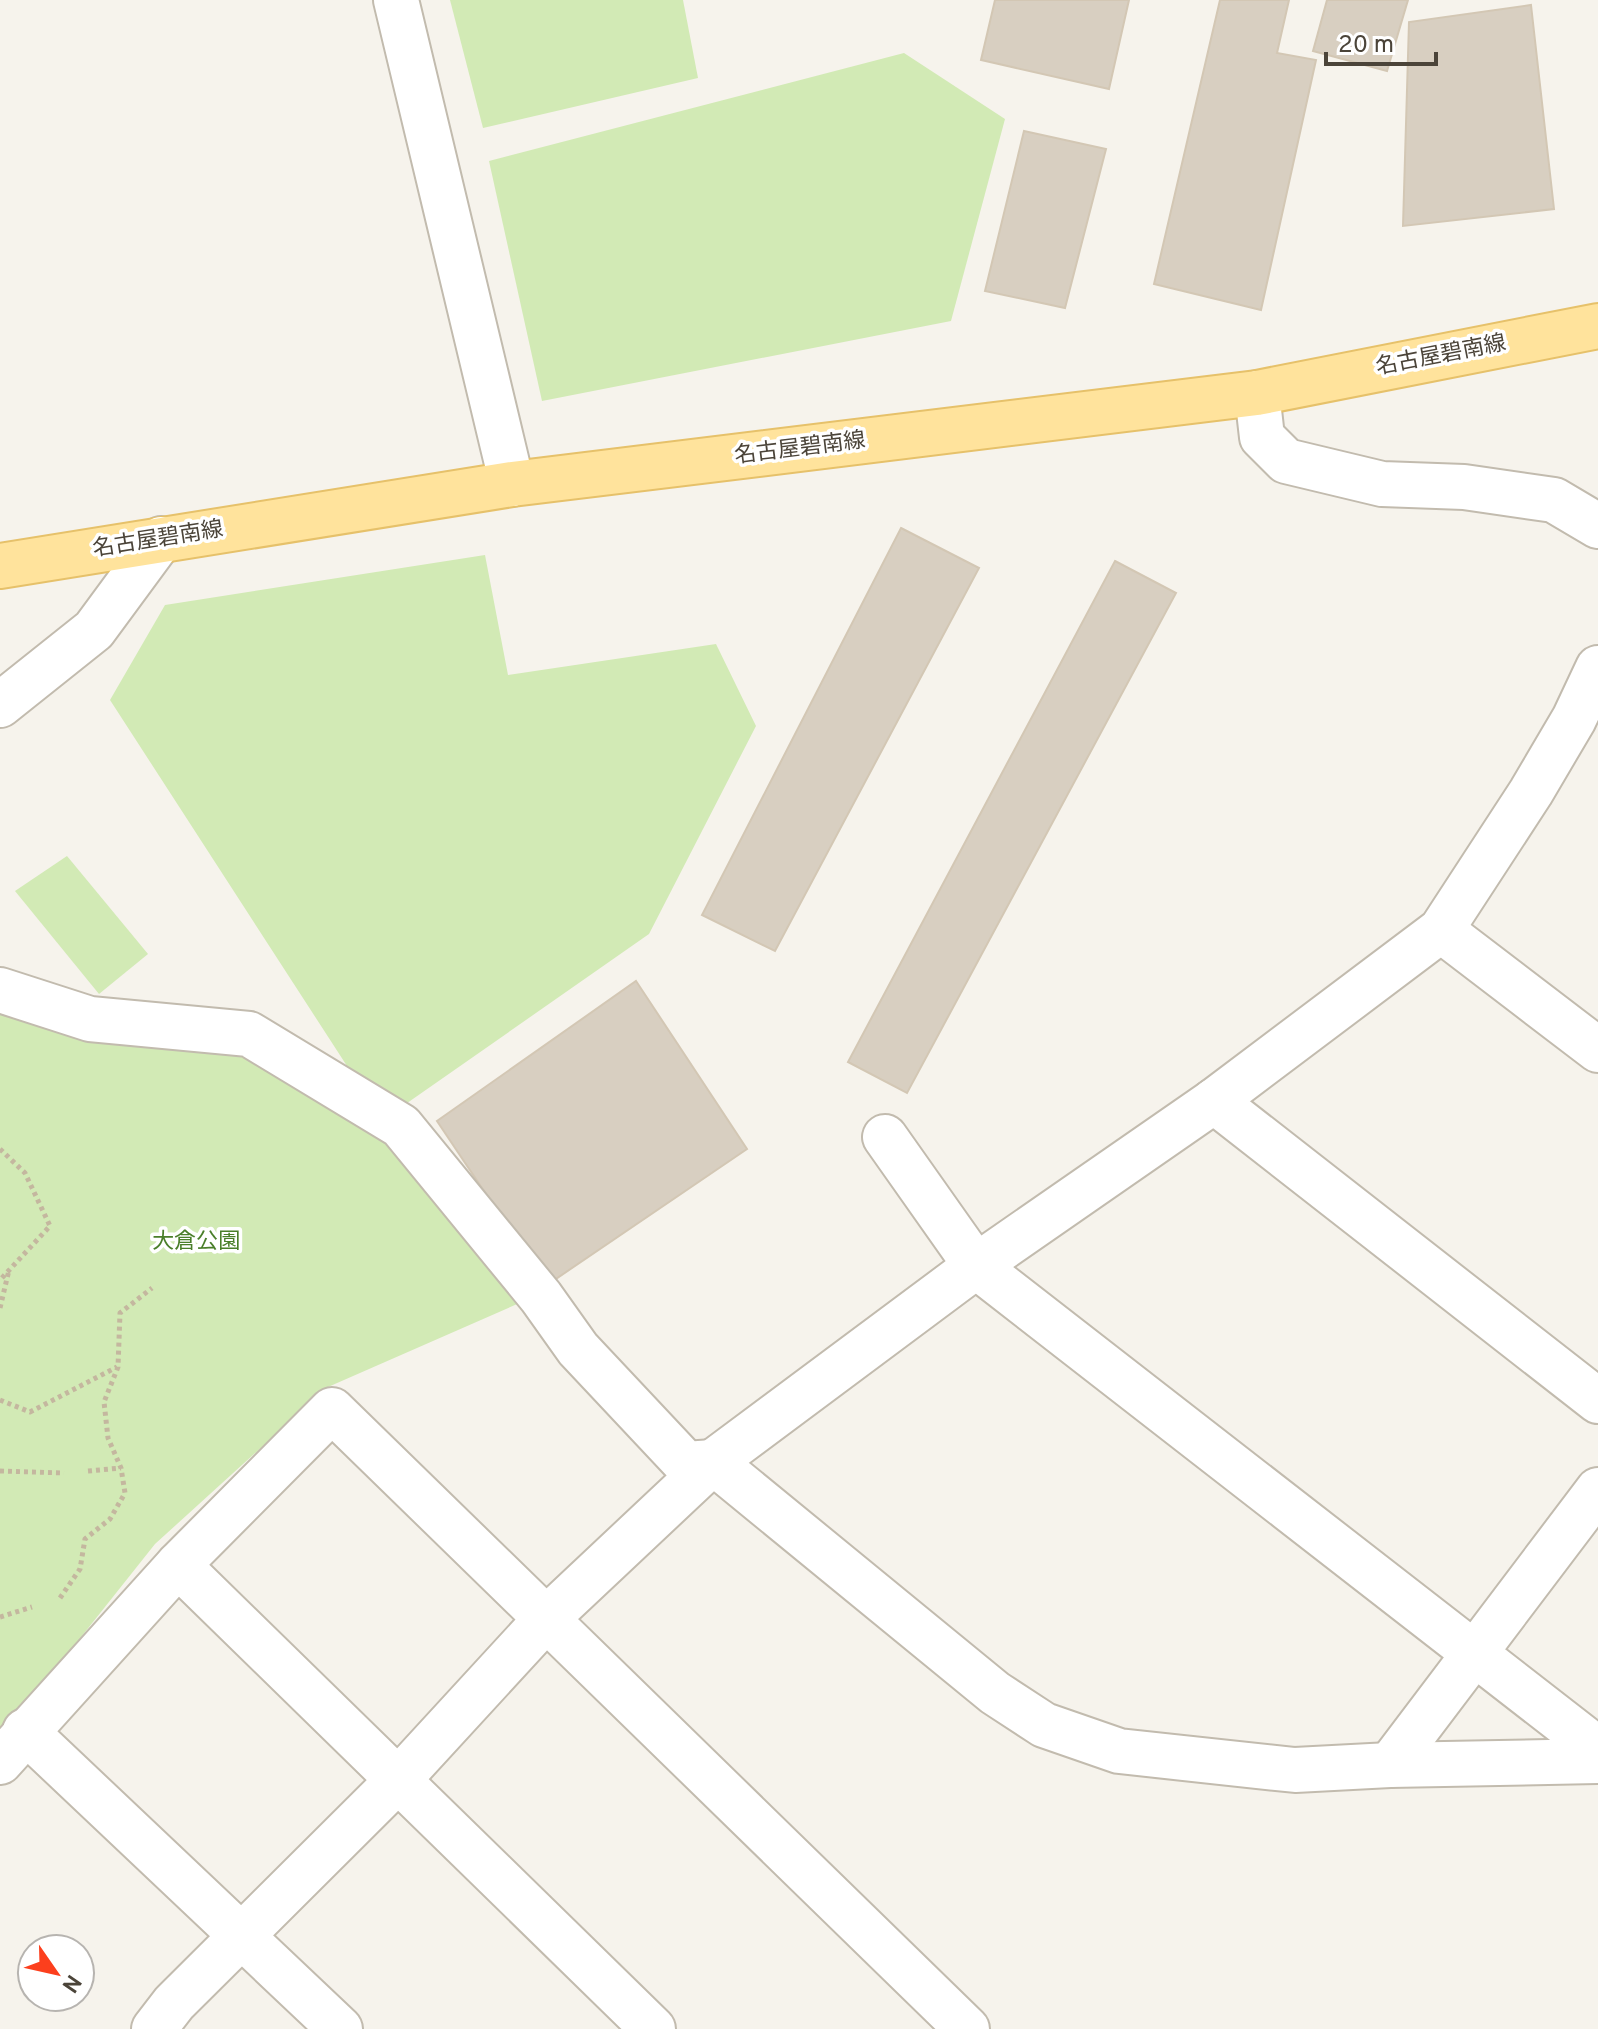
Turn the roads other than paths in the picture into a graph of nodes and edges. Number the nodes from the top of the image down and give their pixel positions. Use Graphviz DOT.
graph roads {
  1 [pos="396,0"];
  2 [pos="1598,326"];
  3 [pos="1257,393"];
  4 [pos="512,484"];
  5 [pos="1598,526"];
  6 [pos="161,539"];
  7 [pos="0,566"];
  8 [pos="1598,668"];
  9 [pos="0,705"];
  10 [pos="1586,728"];
  11 [pos="1441,930"];
  12 [pos="0,990"];
  13 [pos="1598,1050"];
  14 [pos="1214,1101"];
  15 [pos="885,1137"];
  16 [pos="976,1266"];
  17 [pos="1598,1401"];
  18 [pos="713,1462"];
  19 [pos="1598,1490"];
  20 [pos="178,1565"];
  21 [pos="545,1620"];
  22 [pos="1474,1653"];
  23 [pos="13,1747"];
  24 [pos="1598,1758"];
  25 [pos="1390,1765"];
  26 [pos="399,1779"];
  27 [pos="244,1936"];
  28 [pos="154,2029"];
  29 [pos="340,2029"];
  30 [pos="653,2029"];
  31 [pos="967,2029"];
  1 -- 4 [label="street"];
  2 -- 3 [label="main road, 名古屋碧南線"];
  3 -- 4 [label="main road, 名古屋碧南線"];
  3 -- 5 [label="street"];
  4 -- 6 [label="main road, 名古屋碧南線"];
  6 -- 7 [label="main road, 名古屋碧南線"];
  6 -- 9 [label="street"];
  8 -- 10 [label="street"];
  10 -- 11 [label="street"];
  11 -- 13 [label="street"];
  11 -- 14 [label="street"];
  12 -- 18 [label="street"];
  14 -- 16 [label="street"];
  14 -- 17 [label="street"];
  15 -- 16 [label="street"];
  16 -- 18 [label="street"];
  16 -- 22 [label="street"];
  18 -- 21 [label="street"];
  18 -- 25 [label="street"];
  19 -- 22 [label="street"];
  20 -- 21 [label="street"];
  20 -- 23 [label="street"];
  20 -- 26 [label="street"];
  21 -- 26 [label="street"];
  21 -- 31 [label="street"];
  22 -- 24 [label="street"];
  22 -- 25 [label="street"];
  23 -- 27 [label="street"];
  24 -- 25 [label="street"];
  26 -- 27 [label="street"];
  26 -- 30 [label="street"];
  27 -- 28 [label="street"];
  27 -- 29 [label="street"];
}
